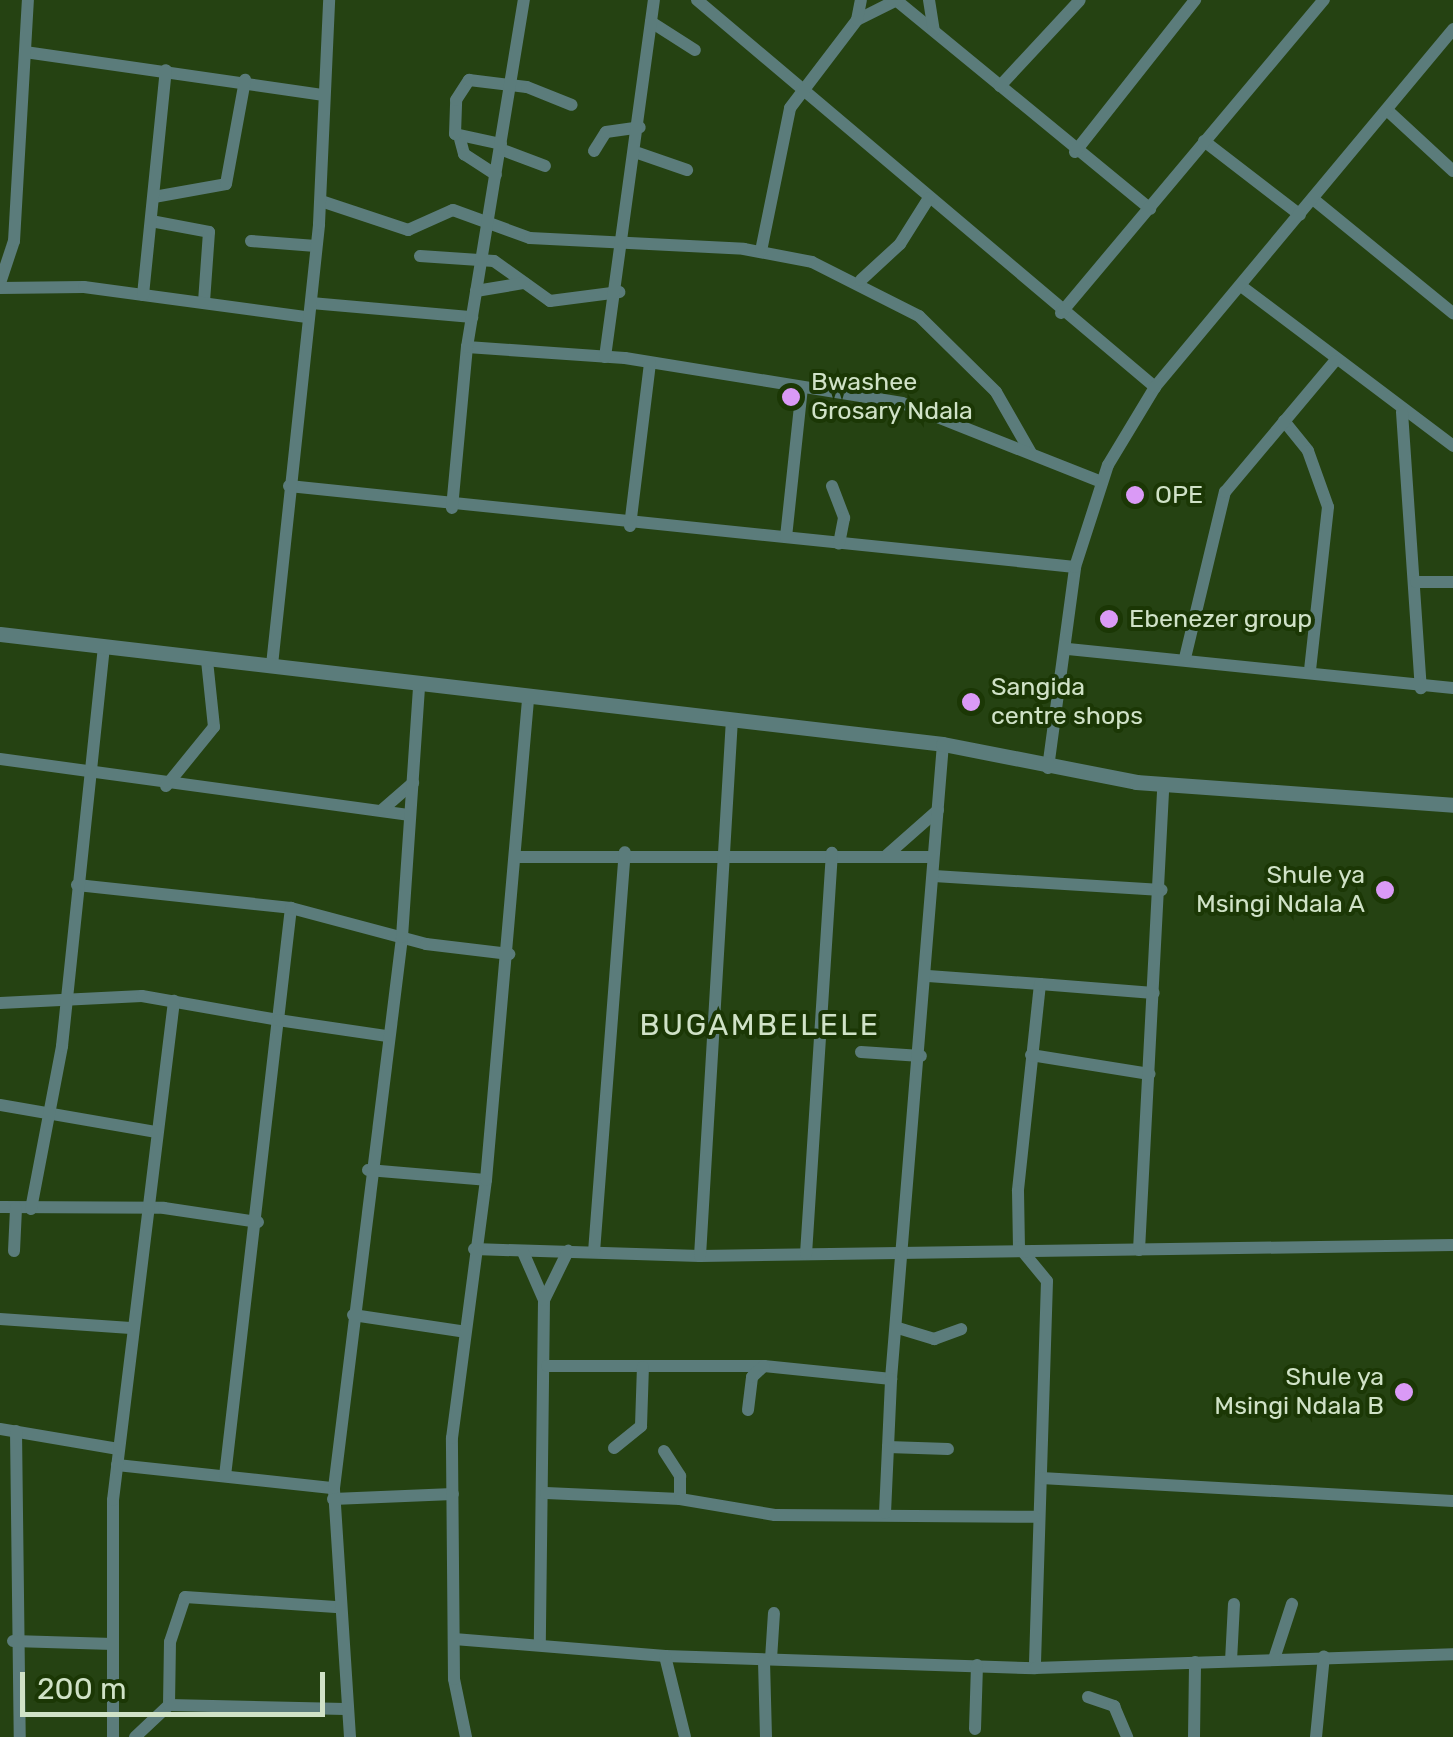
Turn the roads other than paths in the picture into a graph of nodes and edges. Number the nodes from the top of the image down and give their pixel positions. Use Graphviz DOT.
graph roads {
  1 [pos="28,0"];
  2 [pos="524,0"];
  3 [pos="654,0"];
  4 [pos="697,0"];
  5 [pos="861,0"];
  6 [pos="897,0"];
  7 [pos="929,0"];
  8 [pos="1080,0"];
  9 [pos="1195,0"];
  10 [pos="1324,0"];
  11 [pos="324,1"];
  12 [pos="857,20"];
  13 [pos="651,22"];
  14 [pos="1453,29"];
  15 [pos="934,31"];
  16 [pos="695,50"];
  17 [pos="25,52"];
  18 [pos="166,70"];
  19 [pos="245,80"];
  20 [pos="512,84"];
  21 [pos="800,86"];
  22 [pos="1000,86"];
  23 [pos="324,95"];
  24 [pos="572,105"];
  25 [pos="1387,110"];
  26 [pos="640,127"];
  27 [pos="460,139"];
  28 [pos="1204,140"];
  29 [pos="501,147"];
  30 [pos="594,151"];
  31 [pos="1075,152"];
  32 [pos="638,153"];
  33 [pos="545,166"];
  34 [pos="686,170"];
  35 [pos="1453,171"];
  36 [pos="496,175"];
  37 [pos="154,197"];
  38 [pos="928,198"];
  39 [pos="1314,199"];
  40 [pos="320,201"];
  41 [pos="1150,209"];
  42 [pos="1300,215"];
  43 [pos="151,220"];
  44 [pos="487,223"];
  45 [pos="627,240"];
  46 [pos="252,242"];
  47 [pos="316,246"];
  48 [pos="761,250"];
  49 [pos="420,256"];
  50 [pos="480,258"];
  51 [pos="861,280"];
  52 [pos="524,283"];
  53 [pos="0,286"];
  54 [pos="1242,286"];
  55 [pos="476,291"];
  56 [pos="619,292"];
  57 [pos="144,295"];
  58 [pos="204,302"];
  59 [pos="311,303"];
  60 [pos="1061,313"];
  61 [pos="1453,313"];
  62 [pos="305,316"];
  63 [pos="472,318"];
  64 [pos="467,347"];
  65 [pos="606,356"];
  66 [pos="1335,361"];
  67 [pos="650,363"];
  68 [pos="1154,386"];
  69 [pos="802,388"];
  70 [pos="1402,412"];
  71 [pos="1284,421"];
  72 [pos="1453,446"];
  73 [pos="1030,452"];
  74 [pos="1102,482"];
  75 [pos="289,486"];
  76 [pos="832,486"];
  77 [pos="452,508"];
  78 [pos="630,526"];
  79 [pos="786,537"];
  80 [pos="838,544"];
  81 [pos="1075,567"];
  82 [pos="1416,582"];
  83 [pos="1453,582"];
  84 [pos="0,634"];
  85 [pos="104,647"];
  86 [pos="1068,648"];
  87 [pos="1185,658"];
  88 [pos="207,660"];
  89 [pos="272,665"];
  90 [pos="1310,671"];
  91 [pos="418,688"];
  92 [pos="1422,688"];
  93 [pos="1453,688"];
  94 [pos="528,698"];
  95 [pos="732,719"];
  96 [pos="943,744"];
  97 [pos="0,759"];
  98 [pos="1048,768"];
  99 [pos="91,774"];
  100 [pos="413,783"];
  101 [pos="1164,785"];
  102 [pos="166,786"];
  103 [pos="1453,805"];
  104 [pos="939,808"];
  105 [pos="383,809"];
  106 [pos="408,814"];
  107 [pos="731,850"];
  108 [pos="625,852"];
  109 [pos="832,853"];
  110 [pos="888,855"];
  111 [pos="516,857"];
  112 [pos="933,857"];
  113 [pos="934,876"];
  114 [pos="77,886"];
  115 [pos="1162,890"];
  116 [pos="290,908"];
  117 [pos="402,937"];
  118 [pos="509,954"];
  119 [pos="928,976"];
  120 [pos="1040,984"];
  121 [pos="1154,993"];
  122 [pos="64,1000"];
  123 [pos="174,1001"];
  124 [pos="0,1003"];
  125 [pos="278,1020"];
  126 [pos="386,1036"];
  127 [pos="861,1052"];
  128 [pos="921,1056"];
  129 [pos="1031,1056"];
  130 [pos="1149,1074"];
  131 [pos="0,1105"];
  132 [pos="49,1108"];
  133 [pos="156,1132"];
  134 [pos="368,1170"];
  135 [pos="486,1180"];
  136 [pos="0,1207"];
  137 [pos="144,1207"];
  138 [pos="24,1208"];
  139 [pos="258,1222"];
  140 [pos="1453,1245"];
  141 [pos="1019,1247"];
  142 [pos="474,1249"];
  143 [pos="14,1250"];
  144 [pos="1139,1250"];
  145 [pos="568,1251"];
  146 [pos="1053,1251"];
  147 [pos="523,1252"];
  148 [pos="594,1252"];
  149 [pos="901,1252"];
  150 [pos="806,1254"];
  151 [pos="700,1256"];
  152 [pos="1044,1271"];
  153 [pos="544,1300"];
  154 [pos="353,1315"];
  155 [pos="0,1319"];
  156 [pos="131,1328"];
  157 [pos="898,1328"];
  158 [pos="961,1329"];
  159 [pos="460,1331"];
  160 [pos="547,1366"];
  161 [pos="643,1366"];
  162 [pos="764,1366"];
  163 [pos="890,1379"];
  164 [pos="748,1410"];
  165 [pos="0,1429"];
  166 [pos="16,1430"];
  167 [pos="888,1447"];
  168 [pos="614,1448"];
  169 [pos="118,1450"];
  170 [pos="664,1450"];
  171 [pos="948,1450"];
  172 [pos="117,1464"];
  173 [pos="225,1476"];
  174 [pos="1041,1478"];
  175 [pos="546,1493"];
  176 [pos="334,1494"];
  177 [pos="453,1494"];
  178 [pos="680,1499"];
  179 [pos="1453,1501"];
  180 [pos="885,1513"];
  181 [pos="1034,1517"];
  182 [pos="1234,1604"];
  183 [pos="1292,1604"];
  184 [pos="336,1608"];
  185 [pos="774,1613"];
  186 [pos="454,1639"];
  187 [pos="13,1641"];
  188 [pos="540,1642"];
  189 [pos="113,1644"];
  190 [pos="1453,1654"];
  191 [pos="665,1656"];
  192 [pos="1324,1656"];
  193 [pos="1274,1659"];
  194 [pos="768,1660"];
  195 [pos="1232,1661"];
  196 [pos="1195,1662"];
  197 [pos="977,1665"];
  198 [pos="1035,1668"];
  199 [pos="1088,1697"];
  200 [pos="169,1704"];
  201 [pos="344,1709"];
  202 [pos="976,1729"];
  203 [pos="20,1737"];
  204 [pos="113,1737"];
  205 [pos="136,1737"];
  206 [pos="350,1737"];
  207 [pos="466,1737"];
  208 [pos="686,1737"];
  209 [pos="766,1737"];
  210 [pos="1127,1737"];
  211 [pos="1194,1737"];
  212 [pos="1316,1737"];
  1 -- 17 [label="street"];
  2 -- 20 [label="street"];
  3 -- 13 [label="street"];
  4 -- 21 [label="street"];
  5 -- 12 [label="street"];
  6 -- 12 [label="street"];
  6 -- 15 [label="street"];
  7 -- 15 [label="street"];
  8 -- 22 [label="street"];
  9 -- 31 [label="street"];
  10 -- 28 [label="street"];
  11 -- 23 [label="street"];
  12 -- 21 [label="street"];
  13 -- 16 [label="street"];
  13 -- 26 [label="street"];
  14 -- 25 [label="street"];
  15 -- 22 [label="street"];
  17 -- 18 [label="street"];
  17 -- 53 [label="street"];
  18 -- 19 [label="street"];
  18 -- 37 [label="street"];
  19 -- 23 [label="street"];
  19 -- 37 [label="street"];
  20 -- 24 [label="street"];
  20 -- 27 [label="street"];
  20 -- 29 [label="street"];
  21 -- 38 [label="street"];
  21 -- 48 [label="street"];
  22 -- 31 [label="street"];
  23 -- 40 [label="street"];
  25 -- 35 [label="street"];
  25 -- 39 [label="street"];
  26 -- 30 [label="street"];
  26 -- 32 [label="street"];
  27 -- 29 [label="street"];
  27 -- 36 [label="street"];
  28 -- 41 [label="street"];
  28 -- 42 [label="street"];
  29 -- 33 [label="street"];
  29 -- 36 [label="street"];
  31 -- 41 [label="street"];
  32 -- 34 [label="street"];
  32 -- 45 [label="street"];
  36 -- 44 [label="street"];
  37 -- 43 [label="street"];
  38 -- 51 [label="street"];
  38 -- 60 [label="street"];
  39 -- 42 [label="street"];
  39 -- 61 [label="street"];
  40 -- 44 [label="street"];
  40 -- 47 [label="street"];
  41 -- 60 [label="street"];
  42 -- 54 [label="street"];
  43 -- 57 [label="street"];
  43 -- 58 [label="street"];
  44 -- 45 [label="street"];
  44 -- 50 [label="street"];
  45 -- 48 [label="street"];
  45 -- 56 [label="street"];
  46 -- 47 [label="street"];
  47 -- 59 [label="street"];
  48 -- 51 [label="street"];
  49 -- 50 [label="street"];
  50 -- 52 [label="street"];
  50 -- 55 [label="street"];
  51 -- 73 [label="street"];
  52 -- 55 [label="street"];
  52 -- 56 [label="street"];
  53 -- 57 [label="street"];
  54 -- 66 [label="street"];
  54 -- 68 [label="street"];
  55 -- 63 [label="street"];
  56 -- 65 [label="street"];
  57 -- 58 [label="street"];
  58 -- 62 [label="street"];
  59 -- 62 [label="street"];
  59 -- 63 [label="street"];
  60 -- 68 [label="street"];
  62 -- 75 [label="street"];
  63 -- 64 [label="street"];
  64 -- 65 [label="street"];
  64 -- 77 [label="street"];
  65 -- 67 [label="street"];
  66 -- 70 [label="street"];
  66 -- 71 [label="street"];
  67 -- 69 [label="street"];
  67 -- 78 [label="street"];
  68 -- 74 [label="street"];
  69 -- 73 [label="street"];
  69 -- 79 [label="street"];
  70 -- 72 [label="street"];
  70 -- 82 [label="street"];
  71 -- 87 [label="street"];
  71 -- 90 [label="street"];
  73 -- 74 [label="street"];
  74 -- 81 [label="street"];
  75 -- 77 [label="street"];
  75 -- 89 [label="street"];
  76 -- 80 [label="street"];
  77 -- 78 [label="street"];
  78 -- 79 [label="street"];
  79 -- 80 [label="street"];
  80 -- 81 [label="street"];
  81 -- 86 [label="street"];
  82 -- 83 [label="street"];
  82 -- 92 [label="street"];
  84 -- 85 [label="street"];
  85 -- 88 [label="street"];
  85 -- 99 [label="street"];
  86 -- 87 [label="street"];
  86 -- 98 [label="street"];
  87 -- 90 [label="street"];
  88 -- 89 [label="street"];
  88 -- 102 [label="street"];
  89 -- 91 [label="street"];
  90 -- 92 [label="street"];
  91 -- 94 [label="street"];
  91 -- 100 [label="street"];
  92 -- 93 [label="street"];
  94 -- 95 [label="street"];
  94 -- 111 [label="street"];
  95 -- 96 [label="street"];
  95 -- 107 [label="street"];
  96 -- 98 [label="street"];
  96 -- 104 [label="street"];
  97 -- 99 [label="street"];
  98 -- 101 [label="street"];
  99 -- 102 [label="street"];
  99 -- 114 [label="street"];
  100 -- 105 [label="street"];
  100 -- 106 [label="street"];
  101 -- 103 [label="street"];
  101 -- 115 [label="street"];
  102 -- 105 [label="street"];
  104 -- 110 [label="street"];
  104 -- 112 [label="street"];
  105 -- 106 [label="street"];
  106 -- 117 [label="street"];
  107 -- 108 [label="street"];
  107 -- 109 [label="street"];
  107 -- 151 [label="street"];
  108 -- 111 [label="street"];
  108 -- 148 [label="street"];
  109 -- 110 [label="street"];
  109 -- 150 [label="street"];
  110 -- 112 [label="street"];
  111 -- 118 [label="street"];
  112 -- 113 [label="street"];
  113 -- 115 [label="street"];
  113 -- 119 [label="street"];
  114 -- 116 [label="street"];
  114 -- 122 [label="street"];
  115 -- 121 [label="street"];
  116 -- 117 [label="street"];
  116 -- 125 [label="street"];
  117 -- 118 [label="street"];
  117 -- 126 [label="street"];
  118 -- 135 [label="street"];
  119 -- 120 [label="street"];
  119 -- 128 [label="street"];
  120 -- 121 [label="street"];
  120 -- 129 [label="street"];
  121 -- 130 [label="street"];
  122 -- 123 [label="street"];
  122 -- 124 [label="street"];
  122 -- 132 [label="street"];
  123 -- 125 [label="street"];
  123 -- 133 [label="street"];
  125 -- 126 [label="street"];
  125 -- 139 [label="street"];
  126 -- 134 [label="street"];
  127 -- 128 [label="street"];
  128 -- 149 [label="street"];
  129 -- 130 [label="street"];
  129 -- 141 [label="street"];
  130 -- 144 [label="street"];
  131 -- 132 [label="street"];
  132 -- 133 [label="street"];
  132 -- 138 [label="street"];
  133 -- 137 [label="street"];
  134 -- 135 [label="street"];
  134 -- 154 [label="street"];
  135 -- 142 [label="street"];
  136 -- 138 [label="street"];
  137 -- 138 [label="street"];
  137 -- 139 [label="street"];
  137 -- 156 [label="street"];
  138 -- 143 [label="street"];
  139 -- 173 [label="street"];
  140 -- 144 [label="street"];
  141 -- 146 [label="street"];
  141 -- 149 [label="street"];
  141 -- 152 [label="street"];
  142 -- 147 [label="street"];
  142 -- 159 [label="street"];
  144 -- 146 [label="street"];
  145 -- 147 [label="street"];
  145 -- 148 [label="street"];
  145 -- 153 [label="street"];
  146 -- 152 [label="street"];
  147 -- 153 [label="street"];
  148 -- 151 [label="street"];
  149 -- 150 [label="street"];
  149 -- 157 [label="street"];
  150 -- 151 [label="street"];
  152 -- 174 [label="street"];
  153 -- 160 [label="street"];
  154 -- 159 [label="street"];
  154 -- 176 [label="street"];
  155 -- 156 [label="street"];
  156 -- 169 [label="street"];
  157 -- 158 [label="street"];
  157 -- 163 [label="street"];
  159 -- 177 [label="street"];
  160 -- 161 [label="street"];
  160 -- 175 [label="street"];
  161 -- 162 [label="street"];
  161 -- 168 [label="street"];
  162 -- 163 [label="street"];
  162 -- 164 [label="street"];
  163 -- 167 [label="street"];
  165 -- 166 [label="street"];
  166 -- 169 [label="street"];
  166 -- 187 [label="street"];
  167 -- 171 [label="street"];
  167 -- 180 [label="street"];
  169 -- 172 [label="street"];
  170 -- 178 [label="street"];
  172 -- 173 [label="street"];
  172 -- 189 [label="street"];
  173 -- 176 [label="street"];
  174 -- 179 [label="street"];
  174 -- 181 [label="street"];
  175 -- 178 [label="street"];
  175 -- 188 [label="street"];
  176 -- 177 [label="street"];
  176 -- 184 [label="street"];
  177 -- 186 [label="street"];
  178 -- 180 [label="street"];
  180 -- 181 [label="street"];
  181 -- 198 [label="street"];
  182 -- 195 [label="street"];
  183 -- 193 [label="street"];
  184 -- 200 [label="street"];
  184 -- 201 [label="street"];
  185 -- 194 [label="street"];
  186 -- 188 [label="street"];
  186 -- 207 [label="street"];
  187 -- 189 [label="street"];
  187 -- 203 [label="street"];
  188 -- 191 [label="street"];
  189 -- 204 [label="street"];
  190 -- 192 [label="street"];
  191 -- 194 [label="street"];
  191 -- 208 [label="street"];
  192 -- 193 [label="street"];
  192 -- 212 [label="street"];
  193 -- 195 [label="street"];
  194 -- 197 [label="street"];
  194 -- 209 [label="street"];
  195 -- 196 [label="street"];
  196 -- 198 [label="street"];
  196 -- 211 [label="street"];
  197 -- 198 [label="street"];
  197 -- 202 [label="street"];
  199 -- 210 [label="street"];
  200 -- 201 [label="street"];
  200 -- 205 [label="street"];
  201 -- 206 [label="street"];
}
